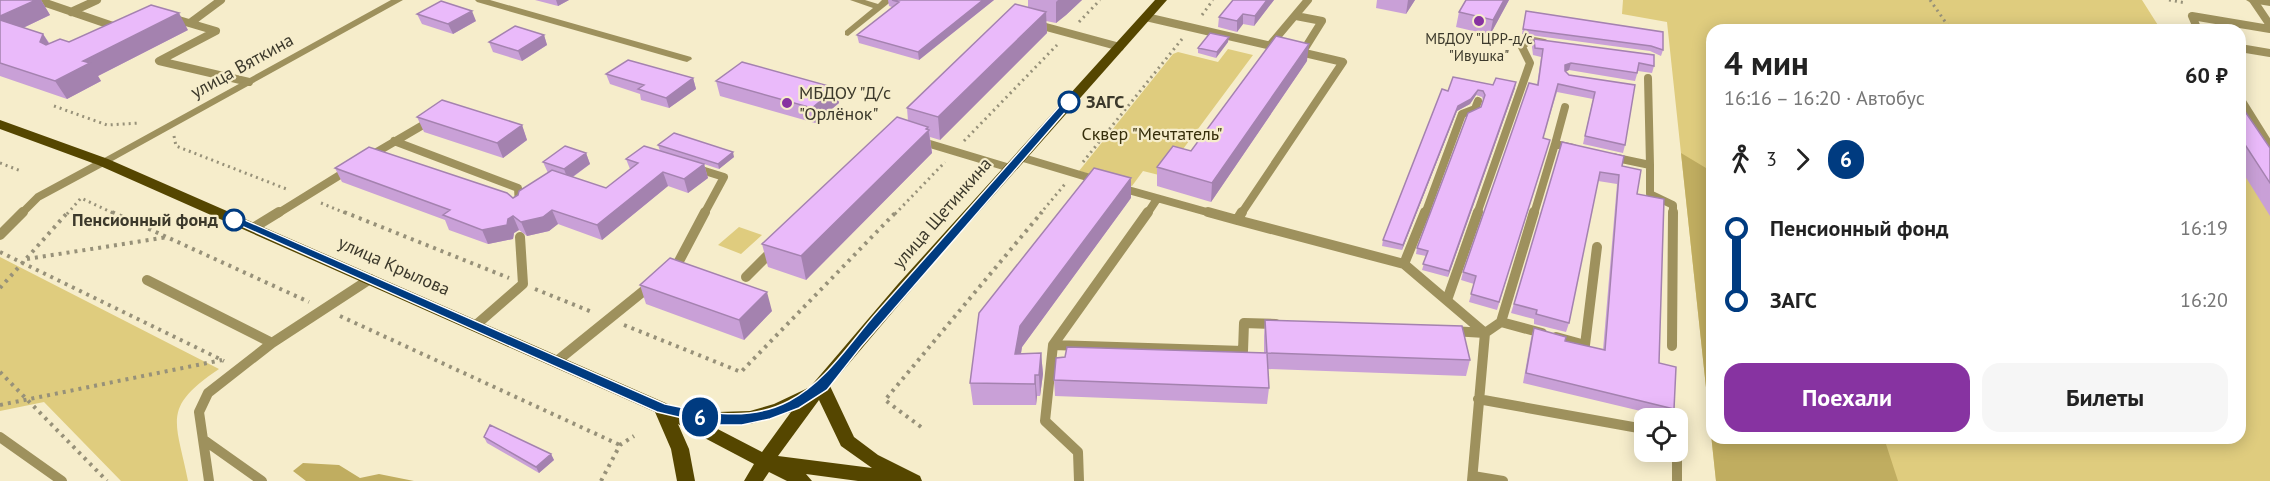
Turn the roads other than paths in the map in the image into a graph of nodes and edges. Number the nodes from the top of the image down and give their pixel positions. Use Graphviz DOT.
graph roads {
  1 [pos="37,0"];
  2 [pos="97,0"];
  3 [pos="221,0"];
  4 [pos="398,0"];
  5 [pos="480,0"];
  6 [pos="855,0"];
  7 [pos="888,0"];
  8 [pos="1161,0"];
  9 [pos="1308,0"];
  10 [pos="2252,0"];
  11 [pos="2270,3"];
  12 [pos="880,7"];
  13 [pos="72,12"];
  14 [pos="164,15"];
  15 [pos="1296,16"];
  16 [pos="1146,17"];
  17 [pos="1024,21"];
  18 [pos="190,23"];
  19 [pos="2195,24"];
  20 [pos="127,26"];
  21 [pos="2270,27"];
  22 [pos="117,28"];
  23 [pos="107,33"];
  24 [pos="848,33"];
  25 [pos="1550,43"];
  26 [pos="1269,45"];
  27 [pos="1120,47"];
  28 [pos="2246,49"];
  29 [pos="1302,53"];
  30 [pos="2270,53"];
  31 [pos="687,59"];
  32 [pos="1648,78"];
  33 [pos="249,82"];
  34 [pos="1636,88"];
  35 [pos="1648,89"];
  36 [pos="1478,101"];
  37 [pos="1565,106"];
  38 [pos="2246,108"];
  39 [pos="423,125"];
  40 [pos="2,127"];
  41 [pos="915,139"];
  42 [pos="394,141"];
  43 [pos="1555,144"];
  44 [pos="2270,146"];
  45 [pos="1587,151"];
  46 [pos="1598,153"];
  47 [pos="364,160"];
  48 [pos="103,162"];
  49 [pos="1015,162"];
  50 [pos="682,164"];
  51 [pos="1650,165"];
  52 [pos="354,166"];
  53 [pos="1105,183"];
  54 [pos="1115,186"];
  55 [pos="1157,199"];
  56 [pos="519,206"];
  57 [pos="0,217"];
  58 [pos="1237,220"];
  59 [pos="11,221"];
  60 [pos="253,228"];
  61 [pos="0,235"];
  62 [pos="520,237"];
  63 [pos="779,244"];
  64 [pos="1597,246"];
  65 [pos="1404,264"];
  66 [pos="746,278"];
  67 [pos="370,279"];
  68 [pos="147,280"];
  69 [pos="1447,300"];
  70 [pos="1501,322"];
  71 [pos="476,325"];
  72 [pos="1290,325"];
  73 [pos="1439,331"];
  74 [pos="1485,333"];
  75 [pos="272,343"];
  76 [pos="1053,345"];
  77 [pos="1672,346"];
  78 [pos="557,361"];
  79 [pos="822,387"];
  80 [pos="1478,399"];
  81 [pos="662,408"];
  82 [pos="1634,427"];
  83 [pos="0,437"];
  84 [pos="204,440"];
  85 [pos="765,462"];
  86 [pos="1677,462"];
  87 [pos="1472,478"];
  88 [pos="62,481"];
  89 [pos="209,481"];
  90 [pos="262,481"];
  91 [pos="686,481"];
  92 [pos="753,481"];
  93 [pos="776,481"];
  94 [pos="803,481"];
  95 [pos="913,481"];
  96 [pos="1079,481"];
  97 [pos="1503,481"];
  98 [pos="1677,481"];
  1 -- 13 [label="lane"];
  2 -- 13 [label="lane"];
  3 -- 18 [label="lane"];
  4 -- 33 [label="street, улица Вяткина"];
  5 -- 31 [label="street"];
  6 -- 12 [label="street"];
  7 -- 12 [label="street"];
  8 -- 16 [label="main road, улица Щетинкина"];
  9 -- 15 [label="lane"];
  10 -- 11 [label="street"];
  10 -- 21 [label="lane"];
  12 -- 24 [label="street"];
  13 -- 22 [label="lane"];
  14 -- 18 [label="lane"];
  15 -- 26 [label="lane"];
  15 -- 29 [label="lane"];
  16 -- 26 [label="lane"];
  16 -- 27 [label="main road, улица Щетинкина"];
  17 -- 27 [label="lane"];
  18 -- 33 [label="lane"];
  19 -- 21 [label="lane"];
  20 -- 22 [label="lane"];
  22 -- 23 [label="lane"];
  25 -- 69 [label="lane"];
  26 -- 29 [label="lane"];
  27 -- 49 [label="main road, улица Щетинкина"];
  28 -- 30 [label="lane"];
  29 -- 58 [label="lane"];
  32 -- 35 [label="lane"];
  33 -- 48 [label="street, улица Вяткина"];
  34 -- 35 [label="lane"];
  35 -- 51 [label="lane"];
  36 -- 65 [label="lane"];
  37 -- 43 [label="lane"];
  38 -- 44 [label="lane"];
  39 -- 42 [label="lane"];
  40 -- 48 [label="main road, улица Крылова"];
  41 -- 49 [label="lane"];
  42 -- 47 [label="lane"];
  42 -- 56 [label="lane"];
  43 -- 45 [label="lane"];
  43 -- 70 [label="lane"];
  46 -- 51 [label="lane"];
  48 -- 59 [label="lane"];
  48 -- 60 [label="main road, улица Крылова"];
  49 -- 53 [label="lane"];
  49 -- 79 [label="main road, улица Щетинкина"];
  50 -- 78 [label="lane"];
  51 -- 77 [label="lane"];
  52 -- 60 [label="lane"];
  54 -- 55 [label="lane"];
  55 -- 58 [label="lane"];
  55 -- 76 [label="lane"];
  57 -- 59 [label="lane"];
  58 -- 65 [label="lane"];
  59 -- 61 [label="lane"];
  60 -- 67 [label="main road, улица Крылова"];
  62 -- 71 [label="lane"];
  63 -- 66 [label="lane"];
  64 -- 70 [label="lane"];
  65 -- 69 [label="lane"];
  67 -- 71 [label="main road, улица Крылова"];
  67 -- 75 [label="lane"];
  68 -- 75 [label="lane"];
  69 -- 74 [label="lane"];
  70 -- 74 [label="lane"];
  71 -- 78 [label="main road, улица Крылова"];
  72 -- 76 [label="lane"];
  73 -- 74 [label="lane"];
  74 -- 80 [label="lane"];
  75 -- 84 [label="lane"];
  76 -- 96 [label="lane"];
  78 -- 81 [label="main road, улица Крылова"];
  79 -- 81 [label="main road"];
  79 -- 85 [label="main road, улица Щетинкина"];
  79 -- 95 [label="main road"];
  80 -- 82 [label="lane"];
  80 -- 87 [label="lane"];
  81 -- 85 [label="main road, улица Крылова"];
  81 -- 91 [label="main road"];
  83 -- 88 [label="lane"];
  84 -- 89 [label="lane"];
  84 -- 90 [label="lane"];
  85 -- 92 [label="main road, улица Щетинкина"];
  85 -- 93 [label="main road"];
  85 -- 94 [label="main road, улица Крылова"];
  85 -- 95 [label="main road, улица Крылова"];
  86 -- 98 [label="lane"];
  87 -- 97 [label="lane"];
}
